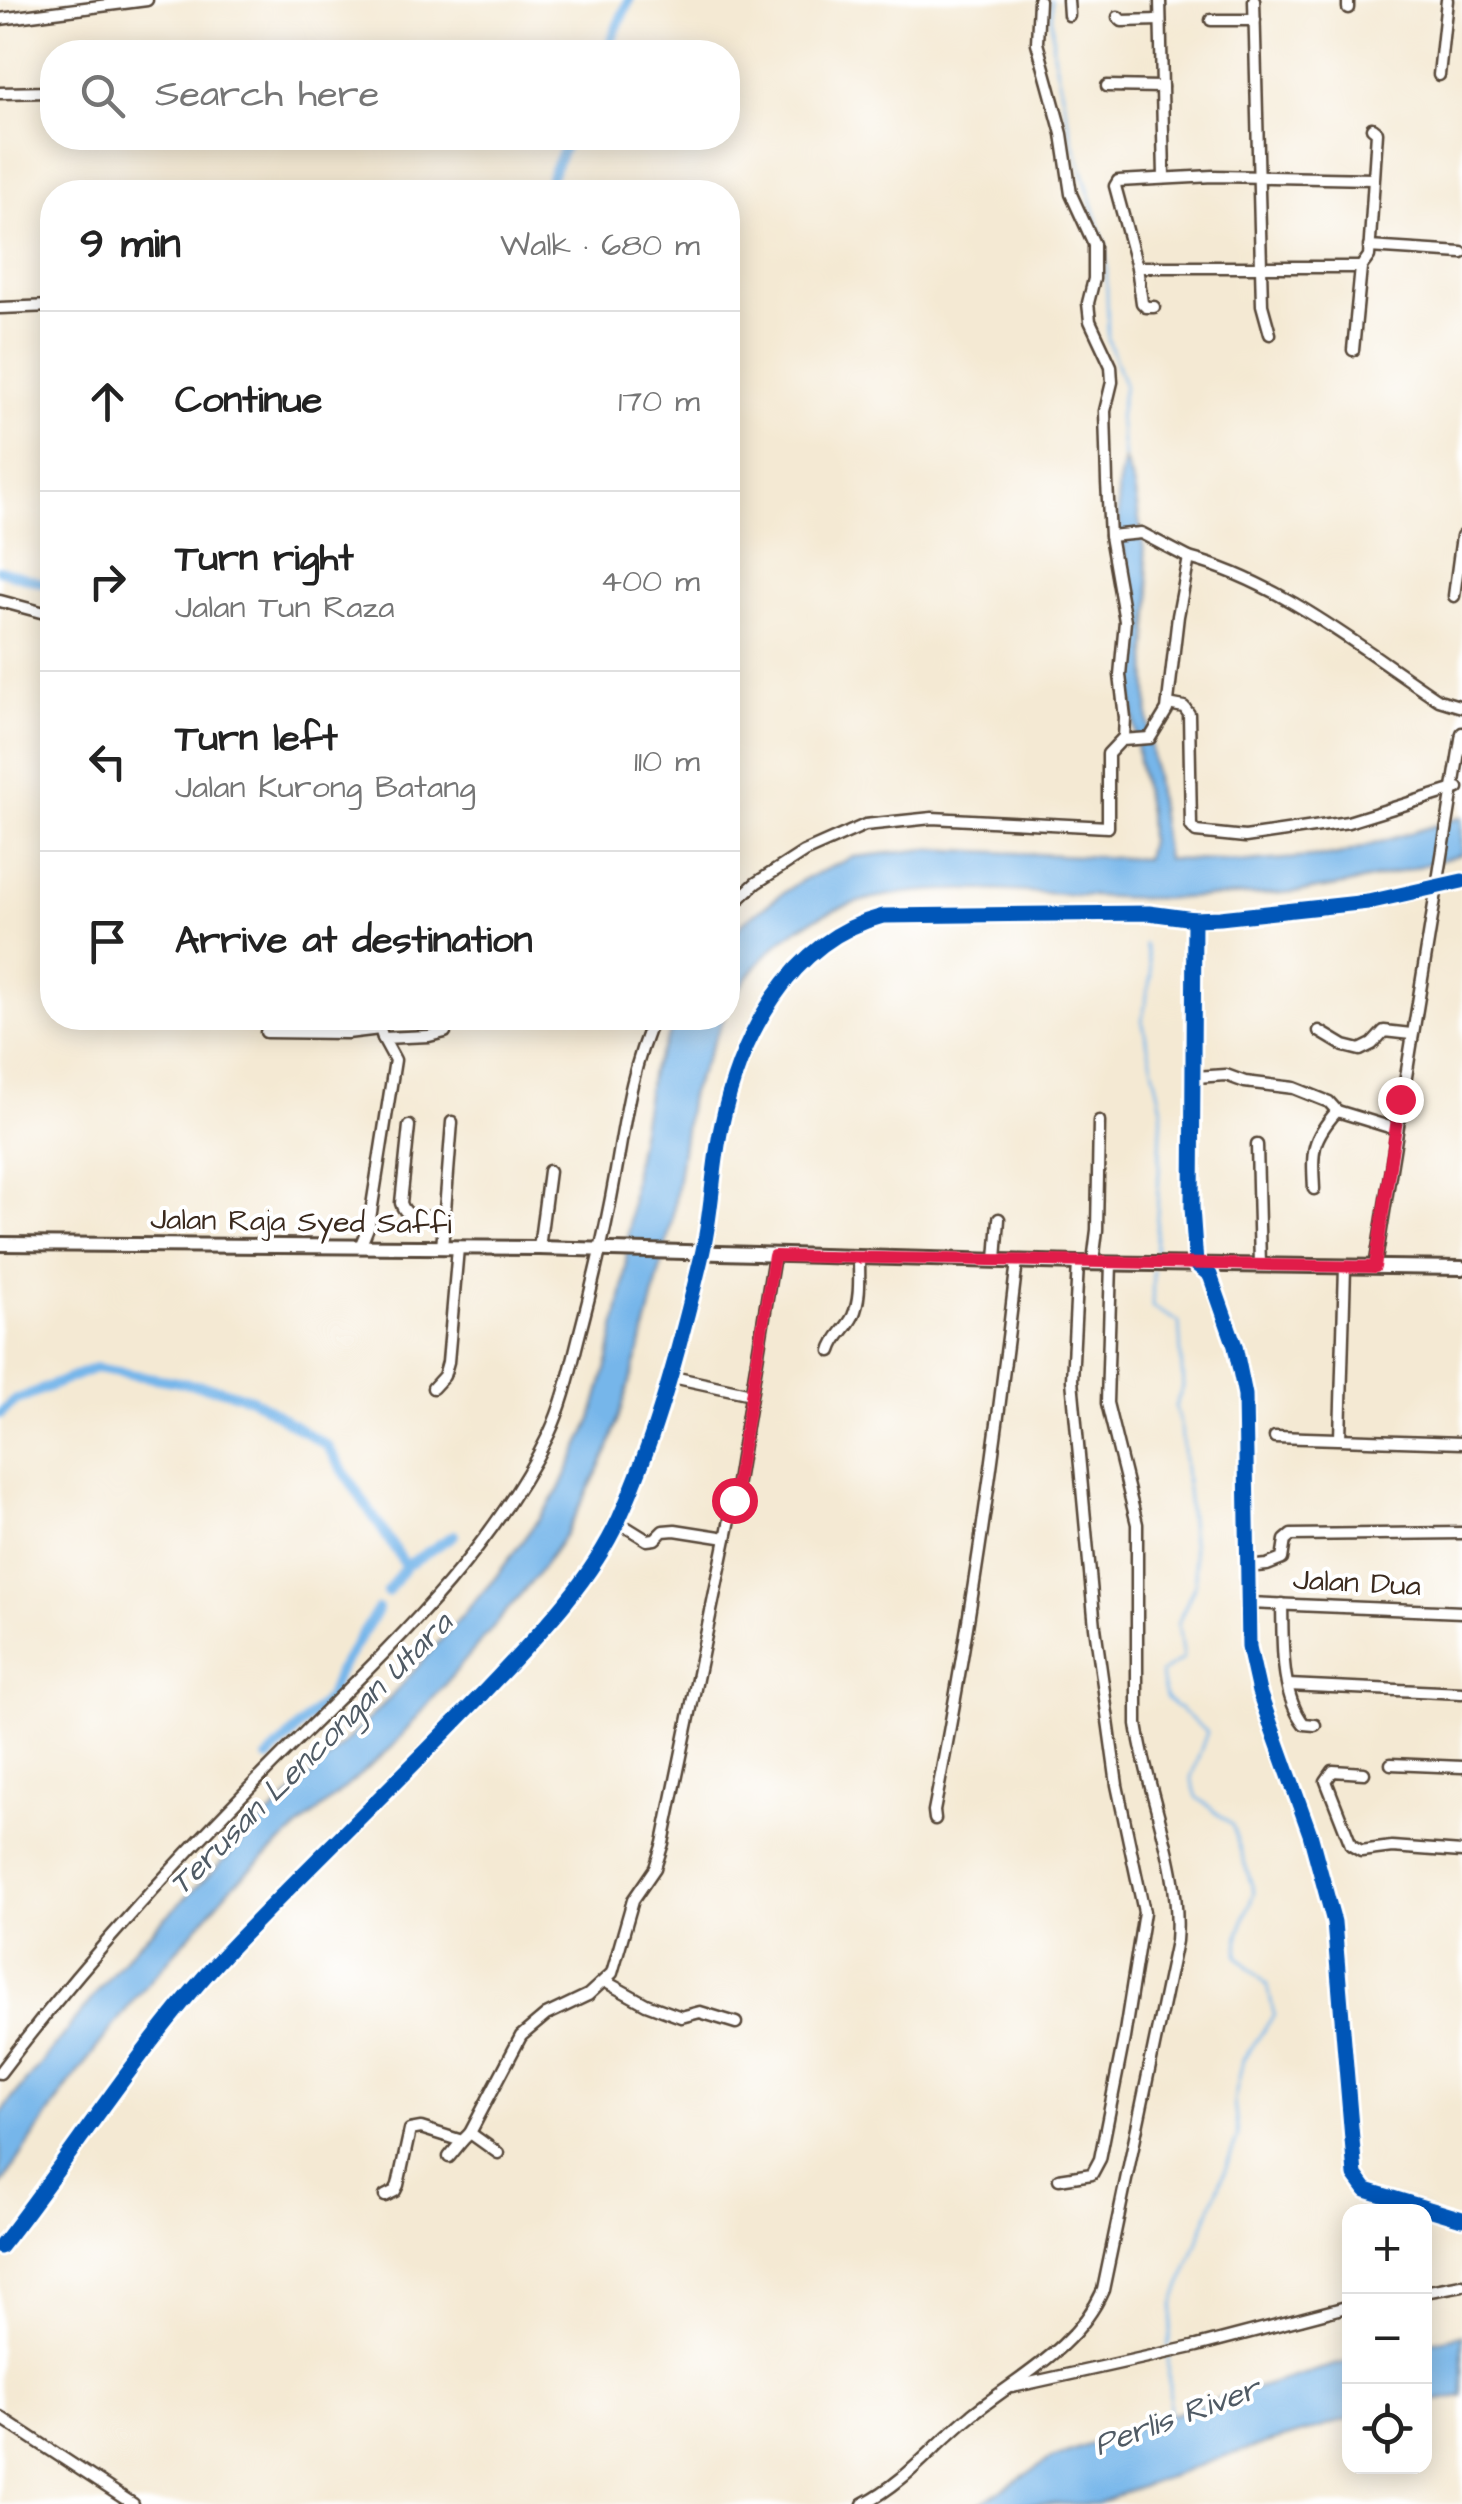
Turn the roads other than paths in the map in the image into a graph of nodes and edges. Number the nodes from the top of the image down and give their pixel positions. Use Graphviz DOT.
graph roads {
  1 [pos="147,0"];
  2 [pos="1039,0"];
  3 [pos="1068,0"];
  4 [pos="1160,0"];
  5 [pos="1254,0"];
  6 [pos="1447,0"];
  7 [pos="1069,15"];
  8 [pos="1118,17"];
  9 [pos="0,19"];
  10 [pos="1160,20"];
  11 [pos="1211,20"];
  12 [pos="1255,20"];
  13 [pos="1439,76"];
  14 [pos="1108,86"];
  15 [pos="1162,88"];
  16 [pos="40,92"];
  17 [pos="0,93"];
  18 [pos="1372,128"];
  19 [pos="1259,176"];
  20 [pos="1164,177"];
  21 [pos="1372,178"];
  22 [pos="1369,247"];
  23 [pos="1462,253"];
  24 [pos="1137,267"];
  25 [pos="1261,267"];
  26 [pos="1361,267"];
  27 [pos="40,306"];
  28 [pos="1154,307"];
  29 [pos="0,308"];
  30 [pos="1270,334"];
  31 [pos="1353,350"];
  32 [pos="1113,536"];
  33 [pos="1462,536"];
  34 [pos="1189,558"];
  35 [pos="1454,596"];
  36 [pos="0,601"];
  37 [pos="40,613"];
  38 [pos="1168,704"];
  39 [pos="1462,706"];
  40 [pos="1462,733"];
  41 [pos="1122,740"];
  42 [pos="1457,791"];
  43 [pos="1462,881"];
  44 [pos="1438,888"];
  45 [pos="740,897"];
  46 [pos="1194,919"];
  47 [pos="368,1030"];
  48 [pos="383,1030"];
  49 [pos="394,1030"];
  50 [pos="446,1030"];
  51 [pos="648,1030"];
  52 [pos="1319,1031"];
  53 [pos="266,1032"];
  54 [pos="1411,1034"];
  55 [pos="1195,1078"];
  56 [pos="1337,1110"];
  57 [pos="1099,1121"];
  58 [pos="452,1122"];
  59 [pos="410,1126"];
  60 [pos="1396,1129"];
  61 [pos="1257,1145"];
  62 [pos="549,1172"];
  63 [pos="1314,1189"];
  64 [pos="446,1215"];
  65 [pos="999,1219"];
  66 [pos="0,1244"];
  67 [pos="360,1248"];
  68 [pos="442,1248"];
  69 [pos="458,1248"];
  70 [pos="539,1248"];
  71 [pos="605,1250"];
  72 [pos="702,1255"];
  73 [pos="774,1256"];
  74 [pos="859,1257"];
  75 [pos="996,1260"];
  76 [pos="1017,1261"];
  77 [pos="1086,1263"];
  78 [pos="1110,1263"];
  79 [pos="1196,1264"];
  80 [pos="1260,1265"];
  81 [pos="1346,1267"];
  82 [pos="1375,1267"];
  83 [pos="1462,1268"];
  84 [pos="831,1352"];
  85 [pos="668,1376"];
  86 [pos="434,1388"];
  87 [pos="751,1394"];
  88 [pos="1275,1437"];
  89 [pos="1340,1438"];
  90 [pos="1462,1443"];
  91 [pos="618,1522"];
  92 [pos="1462,1534"];
  93 [pos="726,1538"];
  94 [pos="1246,1567"];
  95 [pos="1249,1603"];
  96 [pos="1282,1604"];
  97 [pos="1462,1612"];
  98 [pos="1288,1686"];
  99 [pos="1462,1693"];
  100 [pos="1315,1725"];
  101 [pos="1390,1764"];
  102 [pos="1462,1767"];
  103 [pos="1364,1773"];
  104 [pos="935,1819"];
  105 [pos="1462,1852"];
  106 [pos="606,1982"];
  107 [pos="736,2024"];
  108 [pos="0,2073"];
  109 [pos="466,2137"];
  110 [pos="498,2153"];
  111 [pos="449,2156"];
  112 [pos="1059,2180"];
  113 [pos="384,2196"];
  114 [pos="1462,2219"];
  115 [pos="0,2247"];
  116 [pos="1462,2286"];
  117 [pos="1432,2291"];
  118 [pos="1342,2308"];
  119 [pos="1006,2389"];
  120 [pos="0,2418"];
  121 [pos="133,2504"];
  122 [pos="863,2504"];
  1 -- 9 [label="street"];
  2 -- 32 [label="street"];
  3 -- 7 [label="street"];
  4 -- 10 [label="street"];
  5 -- 12 [label="street"];
  6 -- 13 [label="street"];
  8 -- 10 [label="street"];
  10 -- 15 [label="street"];
  11 -- 12 [label="street"];
  12 -- 19 [label="street"];
  14 -- 15 [label="street"];
  15 -- 20 [label="street"];
  16 -- 17 [label="street"];
  18 -- 21 [label="street"];
  19 -- 20 [label="street"];
  19 -- 21 [label="street"];
  19 -- 25 [label="street"];
  20 -- 24 [label="street"];
  21 -- 22 [label="street"];
  22 -- 23 [label="street"];
  22 -- 26 [label="street"];
  24 -- 25 [label="street"];
  24 -- 28 [label="street"];
  25 -- 26 [label="street"];
  25 -- 30 [label="street"];
  26 -- 31 [label="street"];
  27 -- 29 [label="street"];
  32 -- 34 [label="street"];
  32 -- 41 [label="street"];
  33 -- 35 [label="street"];
  34 -- 38 [label="street"];
  34 -- 39 [label="street"];
  36 -- 37 [label="street"];
  38 -- 41 [label="street"];
  38 -- 42 [label="street"];
  40 -- 42 [label="street"];
  41 -- 45 [label="street"];
  42 -- 44 [label="street"];
  43 -- 44 [label="street"];
  44 -- 46 [label="street"];
  44 -- 54 [label="street"];
  46 -- 55 [label="street"];
  46 -- 72 [label="street"];
  47 -- 53 [label="street"];
  48 -- 67 [label="street"];
  49 -- 50 [label="street"];
  51 -- 71 [label="street"];
  52 -- 54 [label="street"];
  54 -- 60 [label="street"];
  55 -- 56 [label="street"];
  55 -- 79 [label="street"];
  56 -- 60 [label="street"];
  56 -- 63 [label="street"];
  57 -- 77 [label="street"];
  58 -- 64 [label="street"];
  59 -- 64 [label="street"];
  60 -- 82 [label="street"];
  61 -- 80 [label="street"];
  62 -- 70 [label="street"];
  64 -- 68 [label="street"];
  65 -- 75 [label="street"];
  66 -- 67 [label="main road, Jalan Raja Syed Saffi"];
  67 -- 68 [label="main road, Jalan Raja Syed Saffi"];
  68 -- 69 [label="main road, Jalan Raja Syed Saffi"];
  69 -- 70 [label="main road, Jalan Raja Syed Saffi"];
  69 -- 86 [label="street"];
  70 -- 71 [label="main road, Jalan Raja Syed Saffi"];
  71 -- 72 [label="main road, Jalan Raja Syed Saffi"];
  71 -- 108 [label="street"];
  72 -- 73 [label="main road, Jalan Raja Syed Saffi"];
  72 -- 85 [label="street"];
  73 -- 74 [label="main road, Jalan Raja Syed Saffi"];
  73 -- 87 [label="street"];
  74 -- 75 [label="main road, Jalan Raja Syed Saffi"];
  74 -- 84 [label="street"];
  75 -- 76 [label="main road, Jalan Raja Syed Saffi"];
  76 -- 77 [label="main road, Jalan Raja Syed Saffi"];
  76 -- 104 [label="street"];
  77 -- 78 [label="main road, Jalan Raja Syed Saffi"];
  77 -- 112 [label="street"];
  78 -- 79 [label="main road, Jalan Raja Syed Saffi"];
  78 -- 119 [label="street"];
  79 -- 80 [label="main road, Jalan Raja Syed Saffi"];
  79 -- 94 [label="street"];
  80 -- 81 [label="main road, Jalan Raja Syed Saffi"];
  81 -- 82 [label="main road, Jalan Raja Syed Saffi"];
  81 -- 89 [label="street"];
  82 -- 83 [label="main road, Jalan Raja Syed Saffi"];
  85 -- 87 [label="street"];
  85 -- 91 [label="street"];
  87 -- 93 [label="street"];
  88 -- 89 [label="street"];
  89 -- 90 [label="street"];
  91 -- 93 [label="street"];
  91 -- 115 [label="street"];
  92 -- 94 [label="street"];
  93 -- 106 [label="street"];
  94 -- 95 [label="street"];
  95 -- 96 [label="street, Jalan Dua"];
  95 -- 114 [label="street"];
  96 -- 97 [label="street, Jalan Dua"];
  96 -- 98 [label="street"];
  98 -- 99 [label="street"];
  98 -- 100 [label="street"];
  101 -- 102 [label="street"];
  103 -- 105 [label="street"];
  106 -- 107 [label="street"];
  106 -- 109 [label="street"];
  109 -- 110 [label="street"];
  109 -- 111 [label="street"];
  109 -- 113 [label="street"];
  116 -- 117 [label="street"];
  118 -- 119 [label="street"];
  119 -- 122 [label="street"];
  120 -- 121 [label="street"];
}
